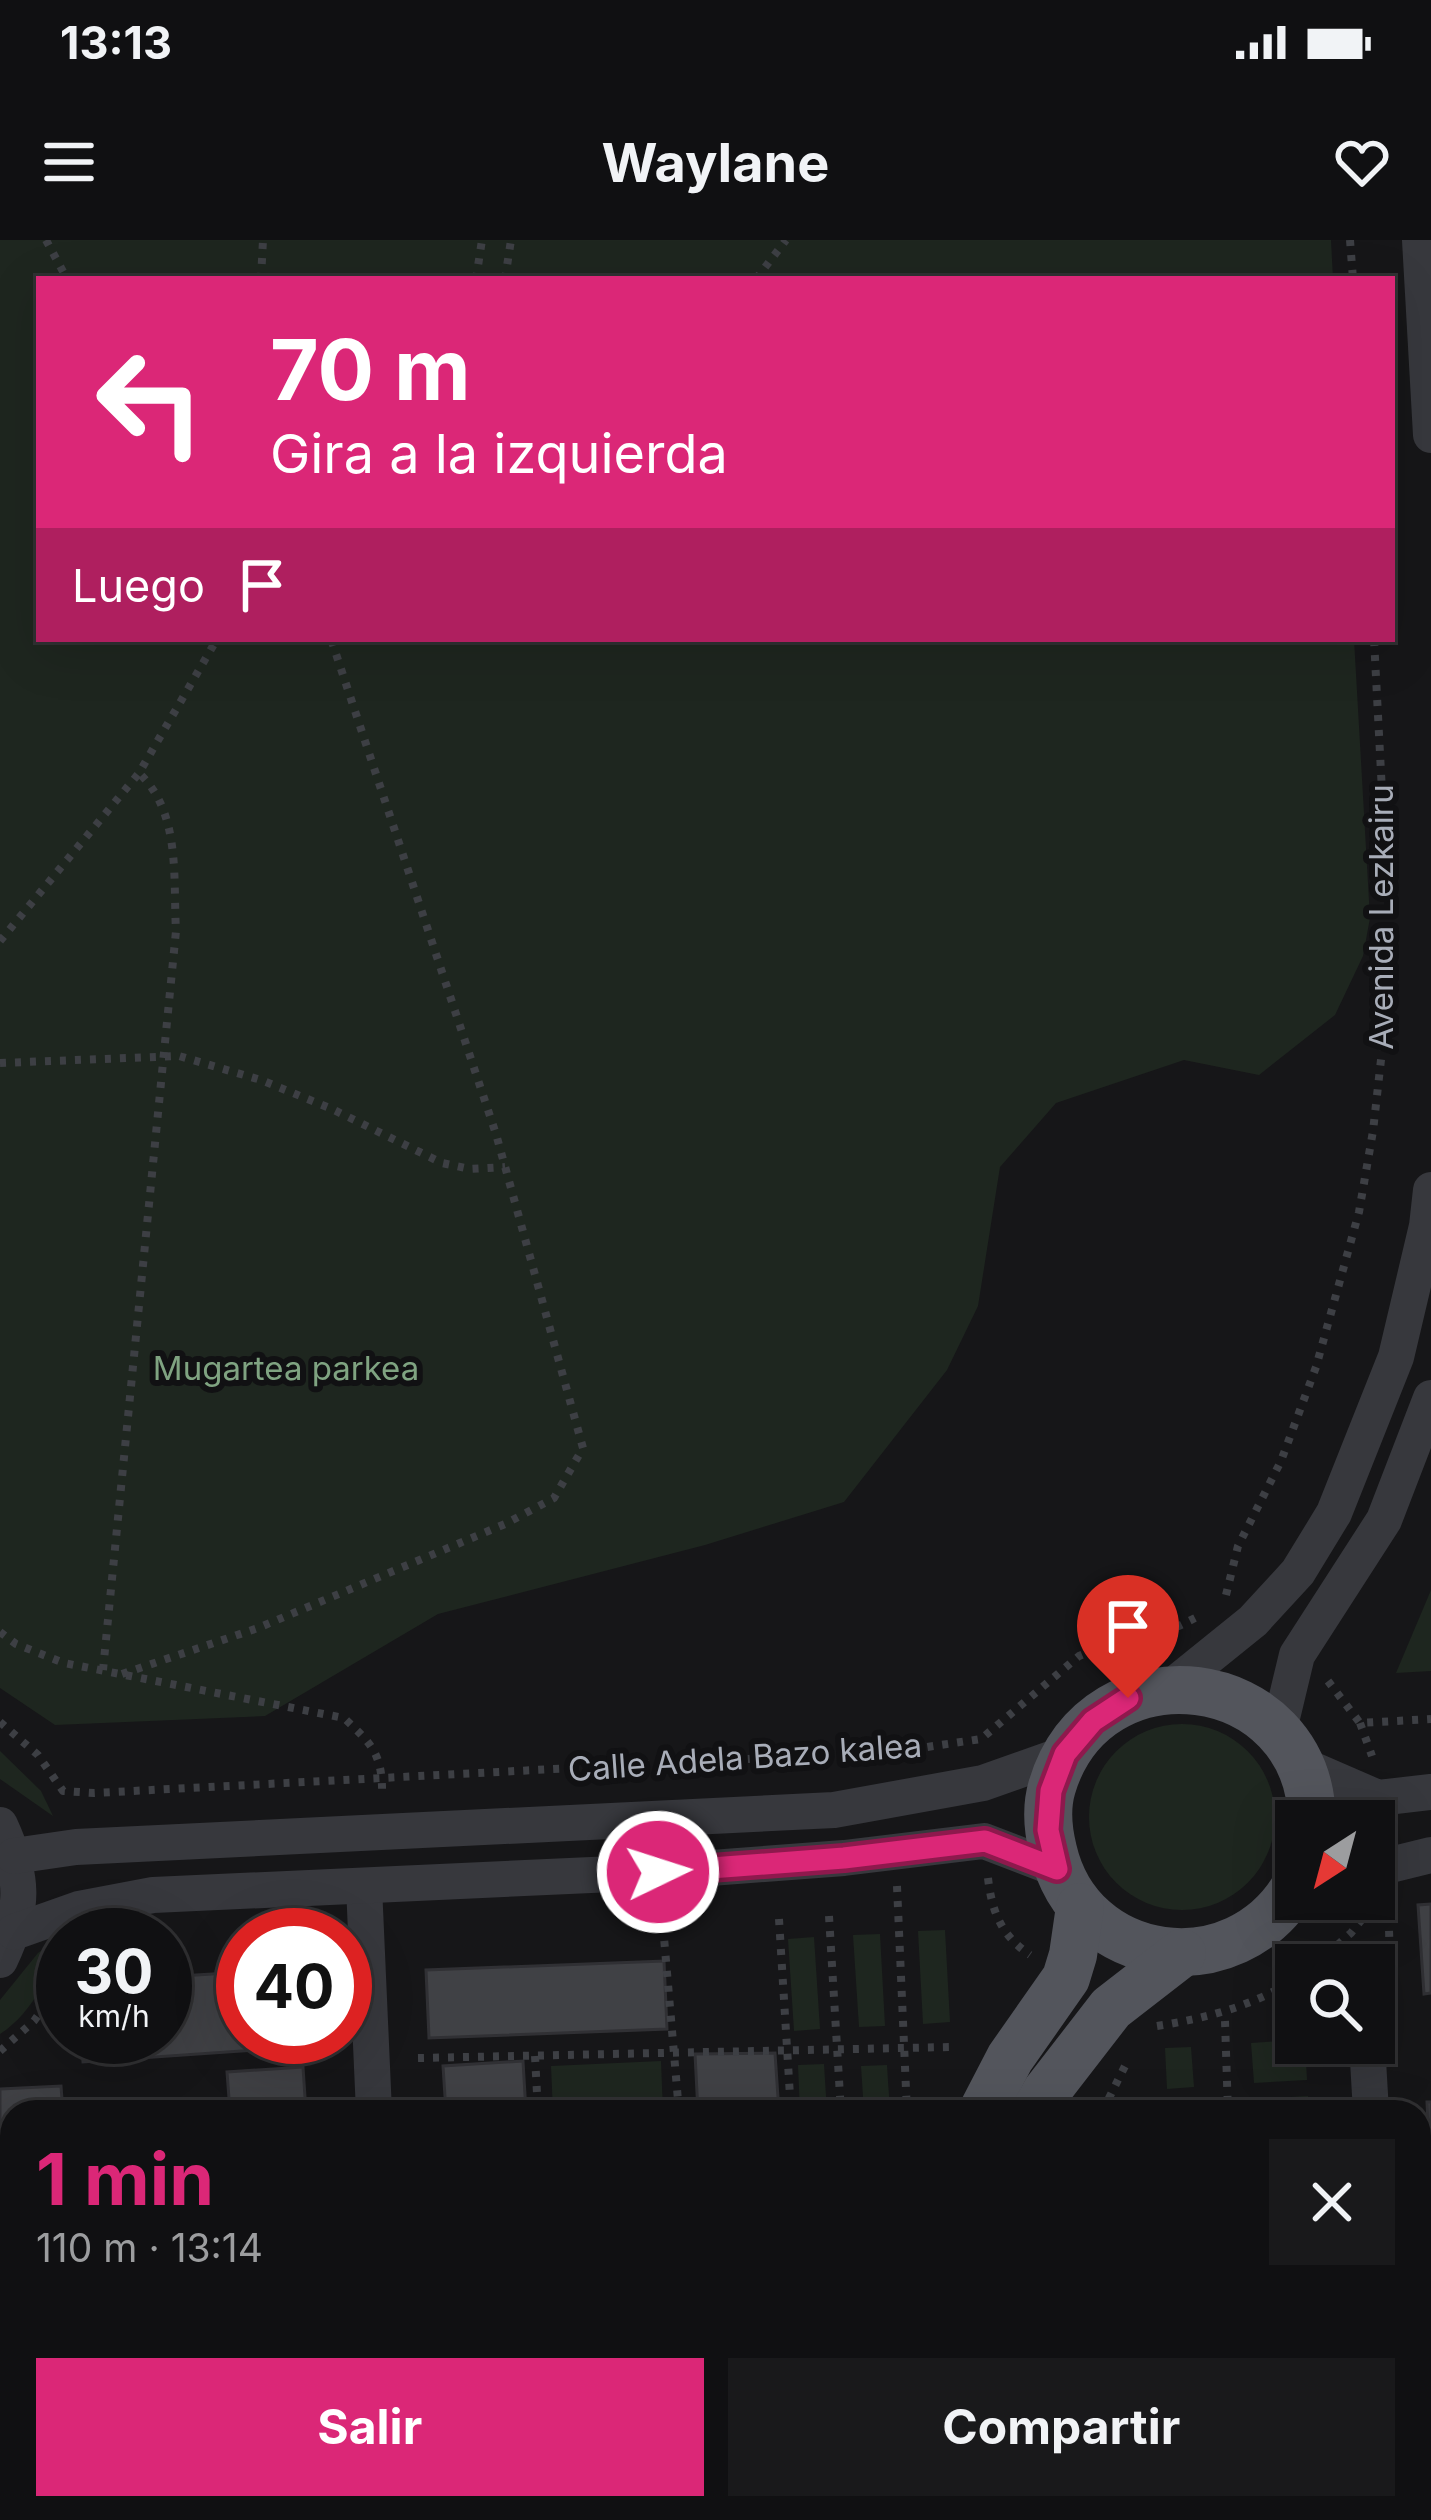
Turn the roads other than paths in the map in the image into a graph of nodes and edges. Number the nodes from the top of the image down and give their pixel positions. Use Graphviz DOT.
graph roads {
  1 [pos="1420,240"];
  2 [pos="1431,435"];
  3 [pos="1431,1190"];
  4 [pos="1431,1398"];
  5 [pos="1170,1688"];
  6 [pos="1290,1748"];
  7 [pos="1065,1754"];
  8 [pos="1431,1792"];
  9 [pos="1312,1800"];
  10 [pos="7,1840"];
  11 [pos="1431,1855"];
  12 [pos="1395,1872"];
  13 [pos="364,1886"];
  14 [pos="1068,1888"];
  15 [pos="1275,1912"];
  16 [pos="7,1946"];
  17 [pos="1182,1953"];
  18 [pos="1377,2064"];
  19 [pos="373,2100"];
  20 [pos="988,2100"];
  21 [pos="1042,2100"];
  22 [pos="1372,2100"];
  1 -- 2 [label="street"];
  3 -- 5 [label="street"];
  4 -- 6 [label="street"];
  5 -- 6 [label="main road"];
  5 -- 7 [label="main road"];
  6 -- 8 [label="street"];
  6 -- 9 [label="main road"];
  7 -- 10 [label="street, Calle Adela Bazo kalea"];
  7 -- 14 [label="main road"];
  10 -- 16 [label="street"];
  11 -- 12 [label="street"];
  13 -- 14 [label="street"];
  13 -- 16 [label="street"];
  13 -- 19 [label="street"];
  14 -- 17 [label="main road"];
  14 -- 20 [label="main road"];
  15 -- 17 [label="main road"];
  17 -- 21 [label="main road"];
  18 -- 22 [label="street"];
}
